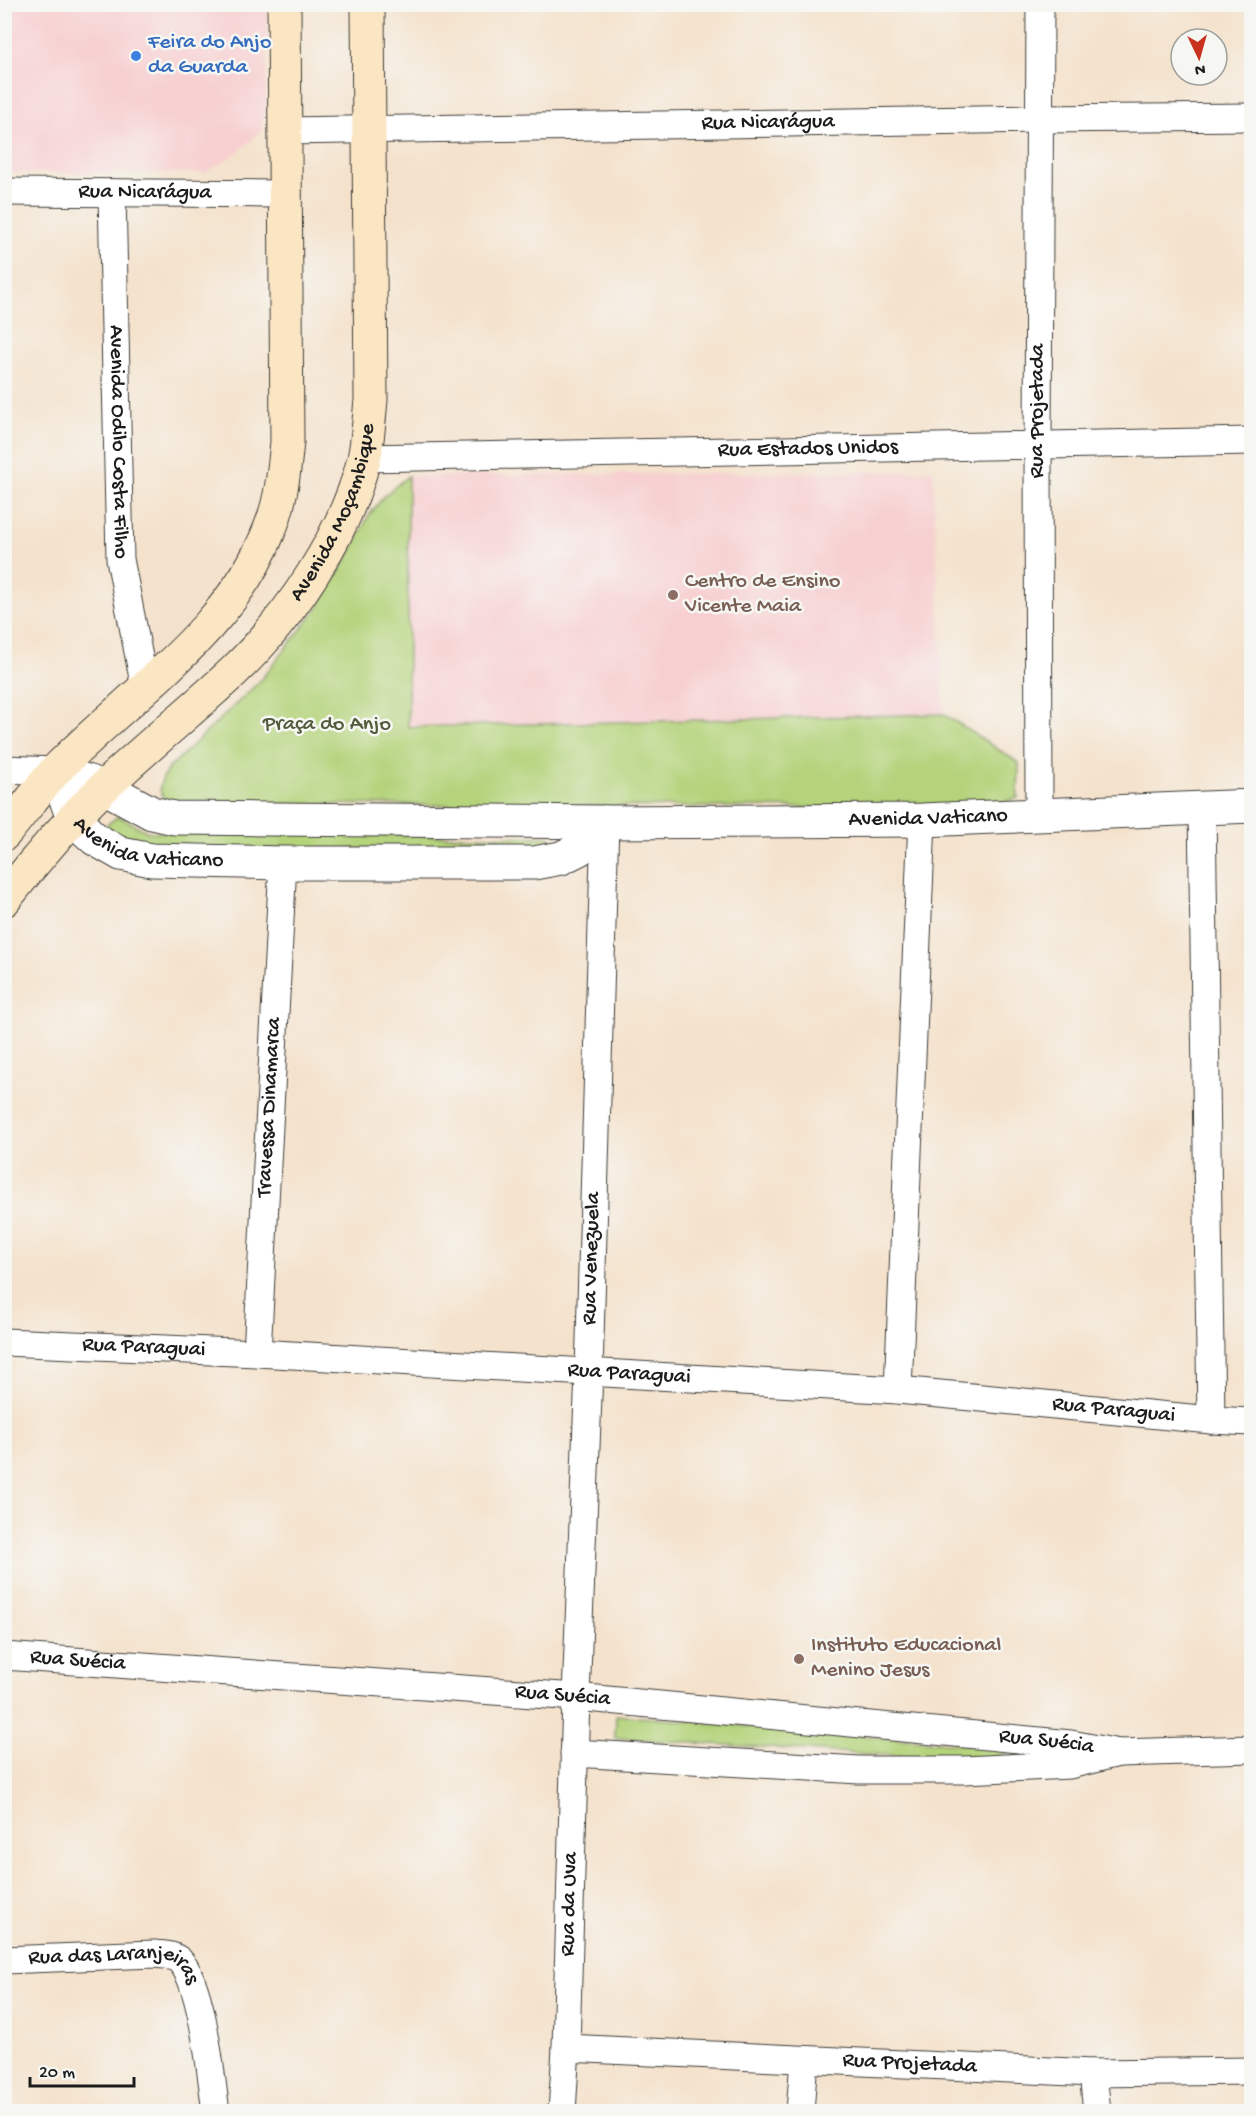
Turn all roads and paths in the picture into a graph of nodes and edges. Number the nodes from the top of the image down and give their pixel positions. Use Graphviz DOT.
graph roads {
  1 [pos="284,4"];
  2 [pos="368,4"];
  3 [pos="1040,4"];
  4 [pos="1251,117"];
  5 [pos="1040,118"];
  6 [pos="370,129"];
  7 [pos="285,131"];
  8 [pos="4,192"];
  9 [pos="112,193"];
  10 [pos="285,194"];
  11 [pos="1251,441"];
  12 [pos="1038,445"];
  13 [pos="364,458"];
  14 [pos="145,688"];
  15 [pos="4,768"];
  16 [pos="56,771"];
  17 [pos="104,787"];
  18 [pos="1251,806"];
  19 [pos="1202,808"];
  20 [pos="1039,816"];
  21 [pos="74,819"];
  22 [pos="922,820"];
  23 [pos="605,822"];
  24 [pos="4,834"];
  25 [pos="283,863"];
  26 [pos="4,900"];
  27 [pos="4,1342"];
  28 [pos="257,1353"];
  29 [pos="589,1372"];
  30 [pos="897,1390"];
  31 [pos="1211,1420"];
  32 [pos="1251,1422"];
  33 [pos="4,1656"];
  34 [pos="576,1697"];
  35 [pos="1251,1749"];
  36 [pos="573,1753"];
  37 [pos="1119,1753"];
  38 [pos="4,1960"];
  39 [pos="566,2049"];
  40 [pos="804,2060"];
  41 [pos="1251,2071"];
  42 [pos="1093,2073"];
  43 [pos="216,2112"];
  44 [pos="562,2112"];
  45 [pos="800,2112"];
  46 [pos="1097,2112"];
  1 -- 7 [label="main road, Avenida Moçambique"];
  2 -- 6 [label="main road, Avenida Moçambique"];
  3 -- 5 [label="street, Rua Projetada"];
  4 -- 5 [label="street, Rua Nicarágua"];
  5 -- 6 [label="street, Rua Nicarágua"];
  5 -- 12 [label="street, Rua Projetada"];
  6 -- 7 [label="street, Rua Nicarágua"];
  6 -- 13 [label="main road, Avenida Moçambique"];
  7 -- 10 [label="main road, Avenida Moçambique"];
  8 -- 9 [label="street, Rua Nicarágua"];
  9 -- 10 [label="street, Rua Nicarágua"];
  9 -- 14 [label="street, Avenida Odilo Costa Filho"];
  10 -- 14 [label="main road, Avenida Moçambique"];
  11 -- 12 [label="street, Rua Estados Unidos"];
  12 -- 13 [label="street, Rua Estados Unidos"];
  12 -- 20 [label="street, Rua Projetada"];
  13 -- 17 [label="main road, Avenida Moçambique"];
  14 -- 16 [label="main road, Avenida Moçambique"];
  15 -- 16 [label="street"];
  16 -- 17 [label="street, Avenida Vaticano"];
  16 -- 21 [label="street, Avenida Vaticano"];
  16 -- 24 [label="main road, Avenida Moçambique"];
  17 -- 21 [label="main road, Avenida Moçambique"];
  17 -- 23 [label="street, Avenida Vaticano"];
  18 -- 19 [label="street, Avenida Vaticano"];
  19 -- 20 [label="street, Avenida Vaticano"];
  19 -- 31 [label="street"];
  20 -- 22 [label="street, Avenida Vaticano"];
  21 -- 25 [label="street, Avenida Vaticano"];
  21 -- 26 [label="main road, Avenida Moçambique"];
  22 -- 23 [label="street, Avenida Vaticano"];
  22 -- 30 [label="street"];
  23 -- 25 [label="street, Avenida Vaticano"];
  23 -- 29 [label="street, Rua Venezuela"];
  25 -- 28 [label="street, Travessa Dinamarca"];
  27 -- 28 [label="street, Rua Paraguai"];
  28 -- 29 [label="street, Rua Paraguai"];
  29 -- 30 [label="street, Rua Paraguai"];
  29 -- 34 [label="street, Rua Venezuela"];
  30 -- 31 [label="street, Rua Paraguai"];
  31 -- 32 [label="street, Rua Paraguai"];
  33 -- 34 [label="street, Rua Suécia"];
  34 -- 36 [label="street, Rua da Uva"];
  34 -- 37 [label="street, Rua Suécia"];
  35 -- 37 [label="street, Rua Suécia"];
  36 -- 37 [label="street, Rua Suécia"];
  36 -- 39 [label="street, Rua da Uva"];
  38 -- 43 [label="street, Rua das Laranjeiras"];
  39 -- 40 [label="street, Rua Projetada"];
  39 -- 44 [label="street, Rua da Uva"];
  40 -- 42 [label="street, Rua Projetada"];
  40 -- 45 [label="street"];
  41 -- 42 [label="street, Rua Projetada"];
  42 -- 46 [label="street"];
}
